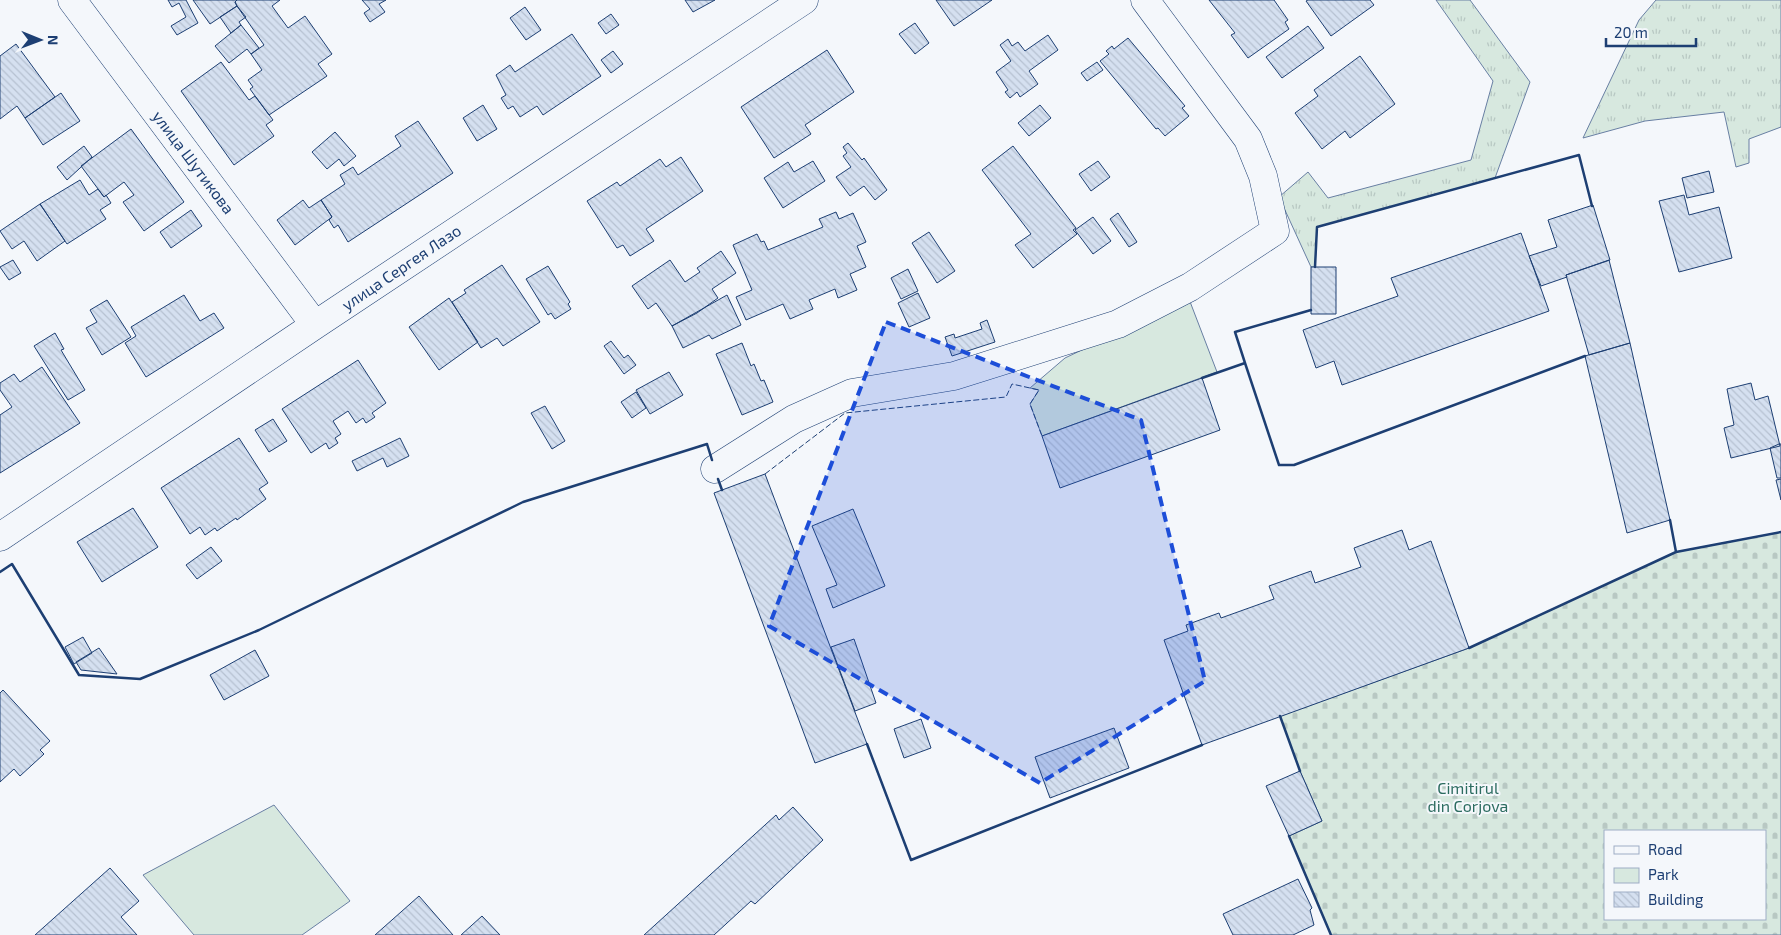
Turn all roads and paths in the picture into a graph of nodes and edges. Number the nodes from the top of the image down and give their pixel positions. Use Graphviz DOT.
graph roads {
  1 [pos="72,0"];
  2 [pos="804,0"];
  3 [pos="1145,0"];
  4 [pos="315,325"];
  5 [pos="715,469"];
  6 [pos="0,538"];
  1 -- 4 [label="street, улица Шутикова"];
  2 -- 4 [label="street, улица Сергея Лазо"];
  3 -- 5 [label="street"];
  4 -- 6 [label="street, улица Сергея Лазо"];
}
